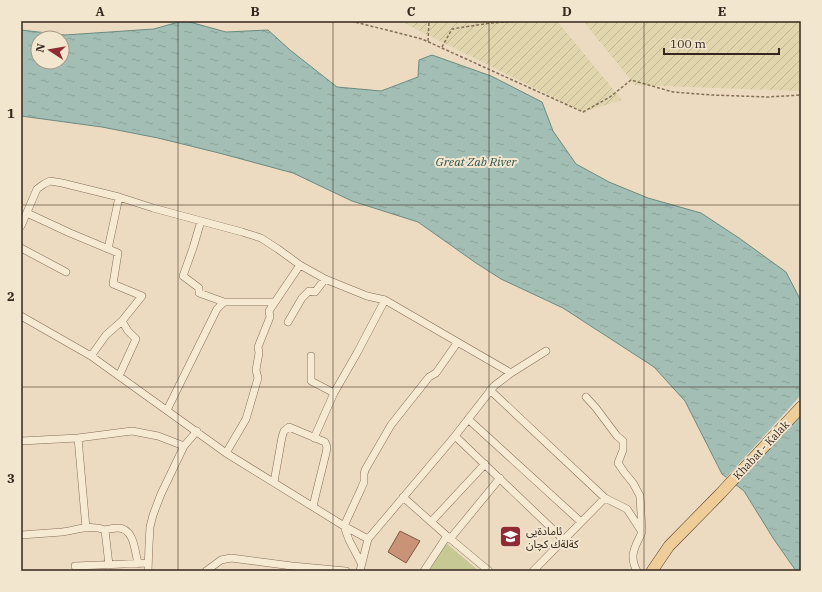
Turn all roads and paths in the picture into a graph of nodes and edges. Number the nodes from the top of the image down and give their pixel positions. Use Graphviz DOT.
graph roads {
  1 [pos="351,21"];
  2 [pos="429,21"];
  3 [pos="521,21"];
  4 [pos="428,42"];
  5 [pos="442,48"];
  6 [pos="801,95"];
  7 [pos="119,197"];
  8 [pos="27,213"];
  9 [pos="201,222"];
  10 [pos="21,226"];
  11 [pos="21,248"];
  12 [pos="108,249"];
  13 [pos="300,265"];
  14 [pos="66,272"];
  15 [pos="325,279"];
  16 [pos="385,300"];
  17 [pos="224,302"];
  18 [pos="275,302"];
  19 [pos="21,316"];
  20 [pos="122,321"];
  21 [pos="288,322"];
  22 [pos="457,343"];
  23 [pos="546,351"];
  24 [pos="91,356"];
  25 [pos="311,356"];
  26 [pos="511,373"];
  27 [pos="119,376"];
  28 [pos="490,390"];
  29 [pos="334,393"];
  30 [pos="586,397"];
  31 [pos="801,407"];
  32 [pos="167,410"];
  33 [pos="468,419"];
  34 [pos="197,431"];
  35 [pos="455,436"];
  36 [pos="78,438"];
  37 [pos="314,438"];
  38 [pos="21,441"];
  39 [pos="184,446"];
  40 [pos="226,452"];
  41 [pos="485,464"];
  42 [pos="500,478"];
  43 [pos="274,482"];
  44 [pos="403,497"];
  45 [pos="605,498"];
  46 [pos="313,506"];
  47 [pos="431,522"];
  48 [pos="581,522"];
  49 [pos="344,526"];
  50 [pos="86,528"];
  51 [pos="105,530"];
  52 [pos="642,532"];
  53 [pos="21,535"];
  54 [pos="448,537"];
  55 [pos="368,539"];
  56 [pos="564,540"];
  57 [pos="669,546"];
  58 [pos="148,563"];
  59 [pos="138,564"];
  60 [pos="109,565"];
  61 [pos="75,566"];
  62 [pos="361,567"];
  63 [pos="292,568"];
  64 [pos="148,571"];
  65 [pos="206,571"];
  66 [pos="346,571"];
  67 [pos="424,571"];
  68 [pos="489,571"];
  69 [pos="533,571"];
  70 [pos="637,571"];
  71 [pos="643,571"];
  72 [pos="652,571"];
  1 -- 4 [label="path"];
  2 -- 4 [label="path"];
  3 -- 5 [label="path"];
  4 -- 5 [label="path"];
  5 -- 6 [label="path"];
  7 -- 8 [label="street"];
  7 -- 9 [label="street"];
  7 -- 12 [label="street"];
  8 -- 10 [label="street"];
  8 -- 12 [label="street"];
  9 -- 13 [label="street"];
  9 -- 17 [label="street"];
  11 -- 14 [label="street"];
  12 -- 20 [label="street"];
  13 -- 15 [label="street"];
  13 -- 18 [label="street"];
  15 -- 16 [label="street"];
  15 -- 21 [label="street"];
  16 -- 22 [label="street"];
  16 -- 29 [label="street"];
  17 -- 18 [label="street"];
  17 -- 32 [label="street"];
  18 -- 40 [label="street"];
  19 -- 24 [label="street"];
  20 -- 24 [label="street"];
  20 -- 27 [label="street"];
  22 -- 26 [label="street"];
  22 -- 49 [label="street"];
  23 -- 26 [label="street"];
  24 -- 27 [label="street"];
  25 -- 29 [label="street"];
  26 -- 28 [label="street"];
  27 -- 32 [label="street"];
  28 -- 33 [label="street"];
  28 -- 45 [label="street"];
  29 -- 37 [label="street"];
  30 -- 52 [label="street"];
  31 -- 57 [label="main road, Khabat - Kalak"];
  32 -- 34 [label="street"];
  33 -- 35 [label="street"];
  33 -- 48 [label="street"];
  34 -- 39 [label="street"];
  34 -- 40 [label="street"];
  35 -- 41 [label="street"];
  35 -- 44 [label="street"];
  36 -- 38 [label="street"];
  36 -- 39 [label="street"];
  36 -- 50 [label="street"];
  37 -- 43 [label="street"];
  37 -- 46 [label="street"];
  39 -- 58 [label="street"];
  40 -- 43 [label="street"];
  41 -- 42 [label="street"];
  41 -- 47 [label="street"];
  42 -- 54 [label="street"];
  42 -- 56 [label="street"];
  43 -- 46 [label="street"];
  44 -- 47 [label="street"];
  44 -- 55 [label="street"];
  45 -- 48 [label="street"];
  45 -- 52 [label="street"];
  46 -- 49 [label="street"];
  47 -- 54 [label="street"];
  48 -- 56 [label="street"];
  49 -- 55 [label="street"];
  49 -- 62 [label="street"];
  50 -- 51 [label="street"];
  50 -- 53 [label="street"];
  51 -- 59 [label="street"];
  51 -- 60 [label="street"];
  52 -- 70 [label="street"];
  54 -- 67 [label="street"];
  54 -- 68 [label="street"];
  55 -- 62 [label="street"];
  56 -- 69 [label="street"];
  57 -- 71 [label="main road"];
  57 -- 72 [label="main road"];
  58 -- 59 [label="street"];
  58 -- 64 [label="street"];
  59 -- 60 [label="street"];
  60 -- 61 [label="street"];
  63 -- 65 [label="street"];
  63 -- 66 [label="street"];
}
